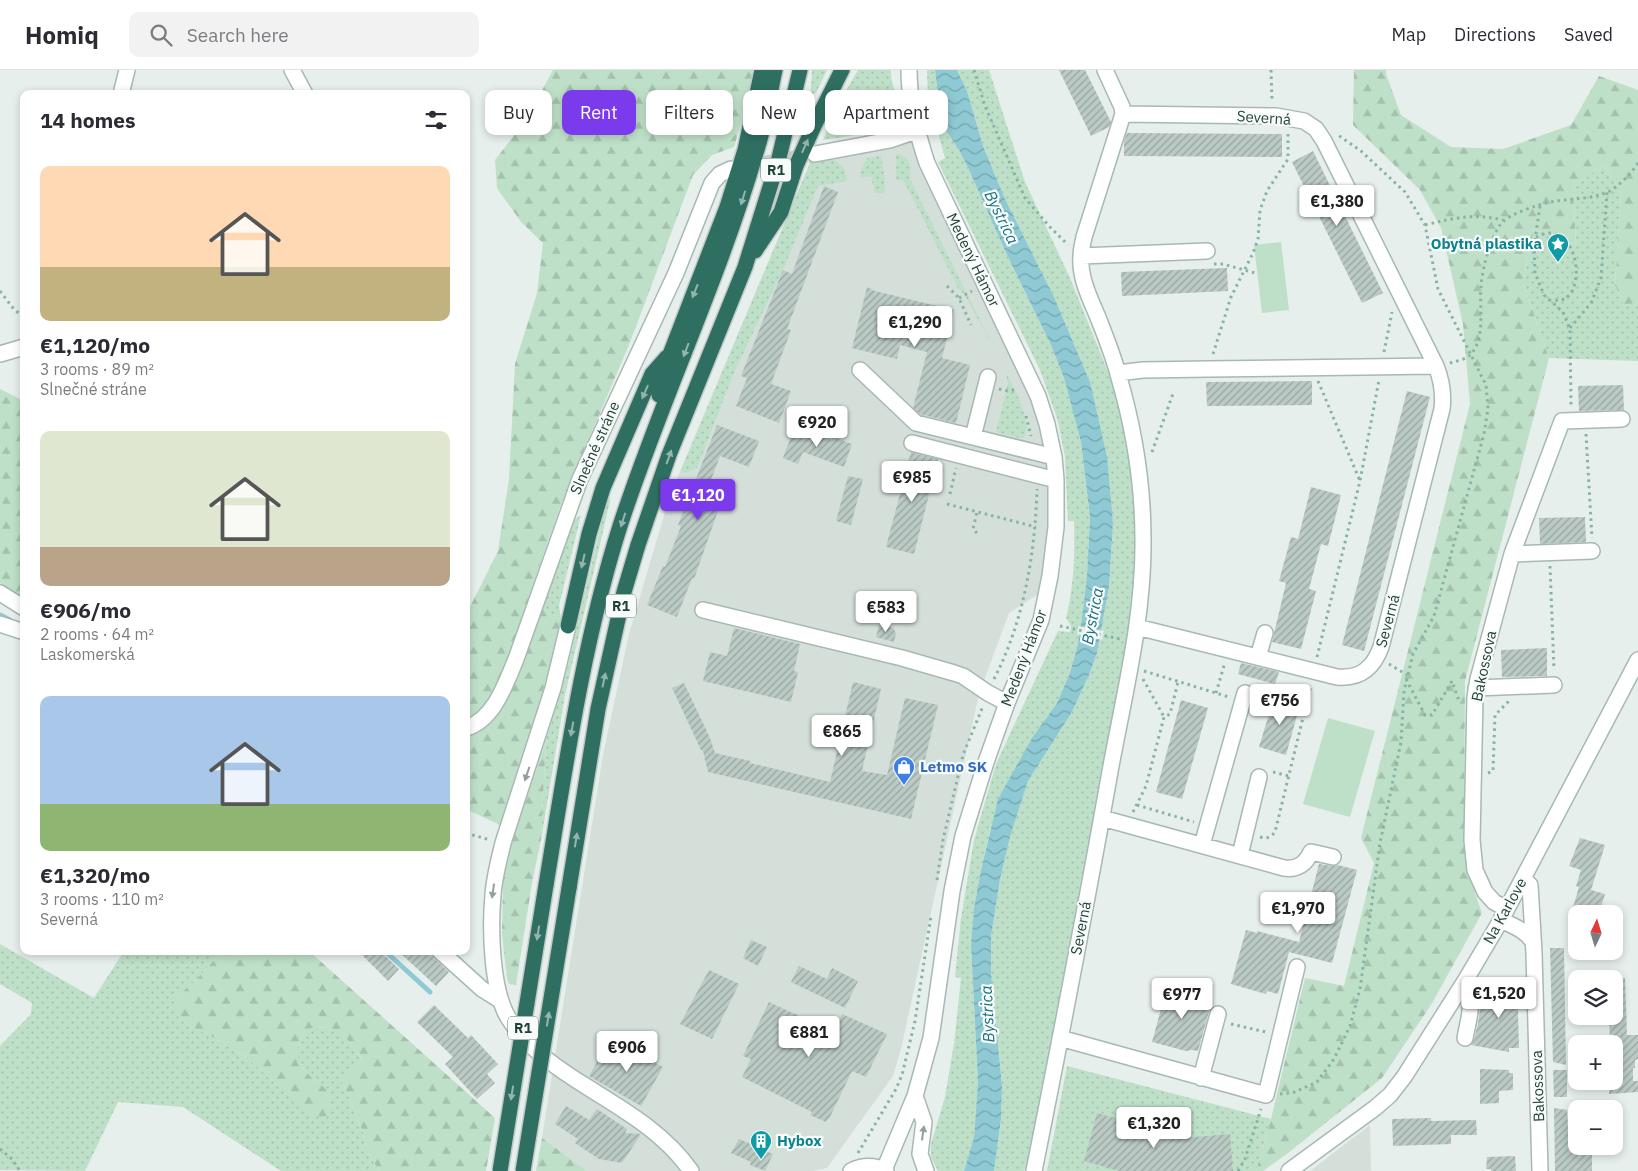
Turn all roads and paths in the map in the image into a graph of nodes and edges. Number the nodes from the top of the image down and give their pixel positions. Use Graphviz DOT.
graph roads {
  1 [pos="127,70"];
  2 [pos="292,70"];
  3 [pos="762,70"];
  4 [pos="775,70"];
  5 [pos="800,70"];
  6 [pos="842,70"];
  7 [pos="909,70"];
  8 [pos="974,70"];
  9 [pos="1105,70"];
  10 [pos="1271,70"];
  11 [pos="122,90"];
  12 [pos="302,90"];
  13 [pos="909,90"];
  14 [pos="1123,114"];
  15 [pos="1272,116"];
  16 [pos="1289,118"];
  17 [pos="904,135"];
  18 [pos="917,135"];
  19 [pos="815,154"];
  20 [pos="1638,163"];
  21 [pos="731,170"];
  22 [pos="1607,192"];
  23 [pos="1540,205"];
  24 [pos="1503,220"];
  25 [pos="1425,225"];
  26 [pos="1535,237"];
  27 [pos="1080,256"];
  28 [pos="1207,258"];
  29 [pos="745,267"];
  30 [pos="1245,270"];
  31 [pos="1255,273"];
  32 [pos="968,283"];
  33 [pos="947,286"];
  34 [pos="1396,286"];
  35 [pos="0,291"];
  36 [pos="972,291"];
  37 [pos="959,298"];
  38 [pos="976,299"];
  39 [pos="1550,301"];
  40 [pos="20,314"];
  41 [pos="971,325"];
  42 [pos="1570,329"];
  43 [pos="20,348"];
  44 [pos="671,352"];
  45 [pos="0,354"];
  46 [pos="1312,366"];
  47 [pos="1382,366"];
  48 [pos="1436,366"];
  49 [pos="1208,369"];
  50 [pos="860,370"];
  51 [pos="1118,373"];
  52 [pos="988,377"];
  53 [pos="1016,382"];
  54 [pos="1018,389"];
  55 [pos="1008,391"];
  56 [pos="1174,392"];
  57 [pos="1020,394"];
  58 [pos="1024,408"];
  59 [pos="1622,419"];
  60 [pos="1573,421"];
  61 [pos="973,437"];
  62 [pos="912,443"];
  63 [pos="1035,452"];
  64 [pos="959,455"];
  65 [pos="1054,457"];
  66 [pos="1149,459"];
  67 [pos="638,474"];
  68 [pos="1038,475"];
  69 [pos="1056,480"];
  70 [pos="1360,481"];
  71 [pos="950,494"];
  72 [pos="947,504"];
  73 [pos="977,512"];
  74 [pos="1036,526"];
  75 [pos="977,533"];
  76 [pos="1592,551"];
  77 [pos="1550,553"];
  78 [pos="1512,554"];
  79 [pos="0,593"];
  80 [pos="20,606"];
  81 [pos="703,610"];
  82 [pos="0,624"];
  83 [pos="568,626"];
  84 [pos="1060,626"];
  85 [pos="1137,627"];
  86 [pos="20,631"];
  87 [pos="1265,632"];
  88 [pos="1111,637"];
  89 [pos="1228,650"];
  90 [pos="1378,656"];
  91 [pos="1258,657"];
  92 [pos="1638,660"];
  93 [pos="1314,671"];
  94 [pos="1178,682"];
  95 [pos="1554,685"];
  96 [pos="1523,686"];
  97 [pos="1476,688"];
  98 [pos="988,693"];
  99 [pos="1216,693"];
  100 [pos="1244,697"];
  101 [pos="1006,703"];
  102 [pos="1474,713"];
  103 [pos="1164,717"];
  104 [pos="470,727"];
  105 [pos="1486,773"];
  106 [pos="1259,776"];
  107 [pos="1137,805"];
  108 [pos="1132,814"];
  109 [pos="1102,818"];
  110 [pos="1199,824"];
  111 [pos="470,834"];
  112 [pos="1258,837"];
  113 [pos="503,843"];
  114 [pos="1202,845"];
  115 [pos="1240,855"];
  116 [pos="1333,858"];
  117 [pos="1523,878"];
  118 [pos="952,891"];
  119 [pos="1506,911"];
  120 [pos="931,916"];
  121 [pos="1532,920"];
  122 [pos="1533,942"];
  123 [pos="444,955"];
  124 [pos="1297,967"];
  125 [pos="1465,981"];
  126 [pos="501,1000"];
  127 [pos="1217,1017"];
  128 [pos="1280,1036"];
  129 [pos="1060,1038"];
  130 [pos="1465,1038"];
  131 [pos="1201,1078"];
  132 [pos="1266,1095"];
  133 [pos="915,1096"];
  134 [pos="0,1149"];
  135 [pos="852,1165"];
  136 [pos="885,1170"];
  137 [pos="20,1171"];
  138 [pos="500,1171"];
  139 [pos="523,1171"];
  140 [pos="692,1171"];
  141 [pos="926,1171"];
  142 [pos="1034,1171"];
  143 [pos="1238,1171"];
  144 [pos="1289,1171"];
  145 [pos="1540,1171"];
  1 -- 11 [label="street"];
  2 -- 12 [label="street"];
  3 -- 44 [label="highway, one-way"];
  4 -- 67 [label="highway, R1, one-way"];
  5 -- 29 [label="highway, R1"];
  29 -- 6 [label="highway, one-way"];
  7 -- 13 [label="street, Medený Hámor"];
  8 -- 27 [label="path"];
  9 -- 14 [label="street"];
  10 -- 15 [label="path"];
  14 -- 15 [label="street, Severná"];
  14 -- 27 [label="street, Severná"];
  15 -- 16 [label="street, Severná"];
  16 -- 30 [label="path"];
  16 -- 34 [label="street, Severná"];
  17 -- 19 [label="street"];
  18 -- 65 [label="street, Medený Hámor"];
  20 -- 22 [label="path"];
  21 -- 104 [label="street, Slnečné stráne"];
  22 -- 23 [label="path"];
  22 -- 42 [label="path"];
  23 -- 24 [label="path"];
  23 -- 26 [label="path"];
  24 -- 25 [label="path"];
  24 -- 48 [label="path"];
  26 -- 39 [label="path"];
  26 -- 39 [label="path"];
  27 -- 28 [label="street"];
  27 -- 51 [label="street, Severná"];
  28 -- 30 [label="path"];
  139 -- 29 [label="highway, R1, one-way, bridge"];
  30 -- 31 [label="path"];
  30 -- 49 [label="path"];
  32 -- 36 [label="path"];
  33 -- 37 [label="path"];
  34 -- 47 [label="path"];
  34 -- 48 [label="street, Severná"];
  35 -- 40 [label="path"];
  36 -- 37 [label="path"];
  36 -- 38 [label="path"];
  37 -- 41 [label="path"];
  39 -- 42 [label="path"];
  42 -- 60 [label="path"];
  43 -- 45 [label="street"];
  44 -- 67 [label="highway"];
  44 -- 83 [label="highway, one-way"];
  46 -- 47 [label="street"];
  46 -- 49 [label="street"];
  46 -- 70 [label="path"];
  47 -- 48 [label="street"];
  47 -- 70 [label="path"];
  48 -- 90 [label="street, Severná"];
  49 -- 51 [label="street"];
  50 -- 61 [label="street"];
  51 -- 85 [label="street, Severná"];
  52 -- 61 [label="street"];
  53 -- 54 [label="path"];
  54 -- 55 [label="path"];
  54 -- 57 [label="path"];
  56 -- 66 [label="path"];
  58 -- 63 [label="path"];
  59 -- 60 [label="street"];
  60 -- 76 [label="path"];
  60 -- 78 [label="street, Bakossova"];
  61 -- 63 [label="street"];
  62 -- 64 [label="street"];
  63 -- 65 [label="street"];
  64 -- 68 [label="street"];
  64 -- 71 [label="path"];
  65 -- 69 [label="street, Medený Hámor"];
  67 -- 138 [label="highway, R1, one-way, bridge"];
  68 -- 69 [label="street"];
  68 -- 74 [label="path"];
  69 -- 101 [label="street, Medený Hámor"];
  70 -- 93 [label="path"];
  72 -- 73 [label="path"];
  73 -- 74 [label="path"];
  73 -- 75 [label="path"];
  74 -- 98 [label="path"];
  76 -- 77 [label="street"];
  77 -- 78 [label="street"];
  77 -- 95 [label="path"];
  78 -- 97 [label="street, Bakossova"];
  79 -- 80 [label="street"];
  81 -- 98 [label="street"];
  82 -- 86 [label="street"];
  83 -- 113 [label="street, one-way"];
  84 -- 88 [label="path"];
  85 -- 89 [label="street, Severná"];
  85 -- 109 [label="street, Severná"];
  87 -- 91 [label="street"];
  89 -- 91 [label="street, Severná"];
  89 -- 99 [label="path"];
  90 -- 93 [label="street, Severná"];
  90 -- 102 [label="path"];
  91 -- 93 [label="street, Severná"];
  92 -- 117 [label="street, Na Karlove"];
  93 -- 112 [label="path"];
  94 -- 99 [label="path"];
  94 -- 103 [label="path"];
  94 -- 103 [label="path"];
  95 -- 96 [label="street"];
  96 -- 97 [label="street"];
  96 -- 105 [label="path"];
  97 -- 102 [label="street, Bakossova"];
  98 -- 101 [label="street"];
  98 -- 118 [label="path"];
  99 -- 100 [label="path"];
  100 -- 114 [label="street"];
  101 -- 118 [label="street, Medený Hámor"];
  102 -- 119 [label="street, Bakossova"];
  103 -- 107 [label="path"];
  106 -- 115 [label="street"];
  107 -- 108 [label="path"];
  107 -- 110 [label="path"];
  109 -- 114 [label="street"];
  109 -- 129 [label="street, Severná"];
  111 -- 113 [label="path"];
  113 -- 126 [label="street, one-way"];
  114 -- 115 [label="street"];
  115 -- 116 [label="street"];
  117 -- 119 [label="street, Na Karlove"];
  117 -- 121 [label="street, Bakossova"];
  118 -- 133 [label="street, Medený Hámor"];
  119 -- 121 [label="street, Bakossova"];
  119 -- 122 [label="street, Bakossova"];
  119 -- 125 [label="street, Na Karlove"];
  120 -- 135 [label="path"];
  121 -- 122 [label="street, Bakossova"];
  122 -- 145 [label="street, Bakossova"];
  123 -- 126 [label="street"];
  124 -- 128 [label="street"];
  125 -- 130 [label="street"];
  125 -- 144 [label="street, Na Karlove"];
  126 -- 140 [label="street"];
  127 -- 128 [label="path"];
  127 -- 131 [label="street"];
  128 -- 132 [label="street"];
  129 -- 131 [label="street"];
  129 -- 142 [label="street, Severná"];
  131 -- 132 [label="street"];
  132 -- 143 [label="path"];
  133 -- 136 [label="street, Medený Hámor"];
  141 -- 133 [label="street, one-way"];
  134 -- 137 [label="path"];
  135 -- 136 [label="street"];
}
